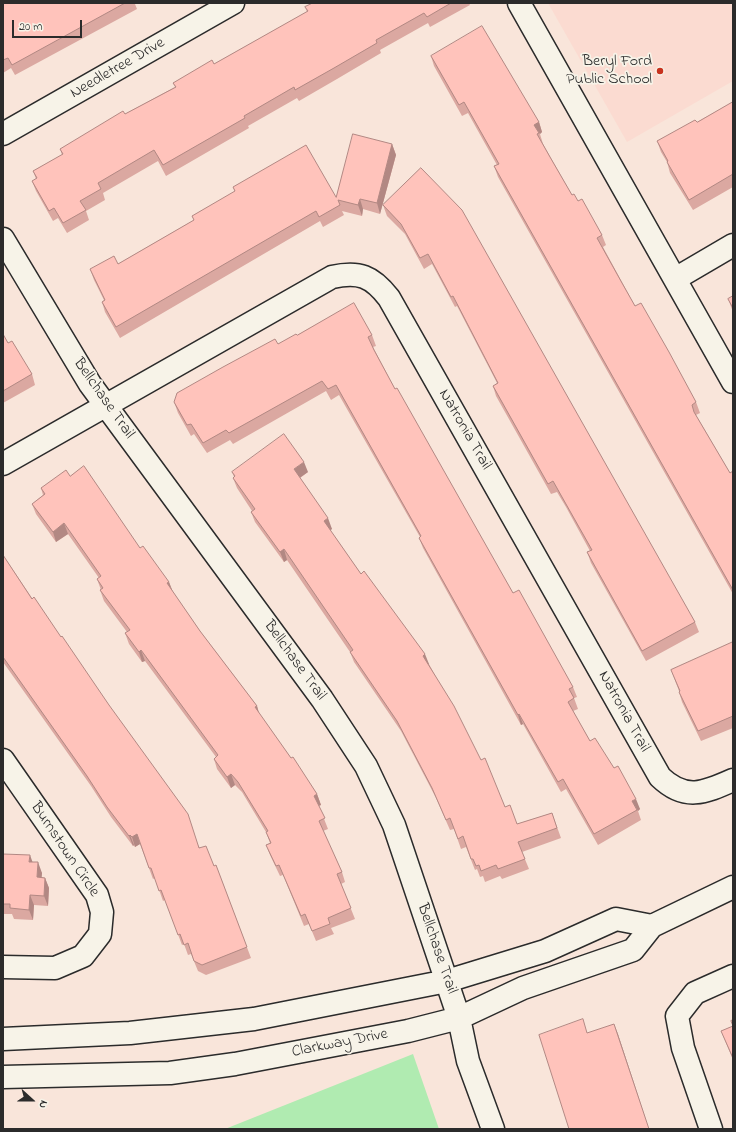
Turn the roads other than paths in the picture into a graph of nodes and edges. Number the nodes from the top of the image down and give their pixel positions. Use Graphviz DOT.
graph roads {
  1 [pos="233,3"];
  2 [pos="519,3"];
  3 [pos="3,134"];
  4 [pos="3,239"];
  5 [pos="733,245"];
  6 [pos="675,279"];
  7 [pos="733,382"];
  8 [pos="106,405"];
  9 [pos="3,464"];
  10 [pos="3,760"];
  11 [pos="733,780"];
  12 [pos="733,887"];
  13 [pos="652,926"];
  14 [pos="3,967"];
  15 [pos="733,976"];
  16 [pos="447,981"];
  17 [pos="459,1018"];
  18 [pos="3,1039"];
  19 [pos="3,1077"];
  20 [pos="493,1129"];
  21 [pos="711,1129"];
  1 -- 3 [label="street, Needletree Drive"];
  2 -- 6 [label="street"];
  4 -- 8 [label="street, Bellchase Trail"];
  5 -- 6 [label="street"];
  6 -- 7 [label="street"];
  8 -- 9 [label="street"];
  8 -- 11 [label="street, Natronia Trail"];
  8 -- 16 [label="street, Bellchase Trail"];
  10 -- 14 [label="street, Burnstown Circle"];
  12 -- 13 [label="street, Clarkway Drive"];
  13 -- 16 [label="street"];
  13 -- 17 [label="street, Clarkway Drive"];
  15 -- 21 [label="street"];
  16 -- 17 [label="street, Bellchase Trail"];
  16 -- 18 [label="street"];
  17 -- 19 [label="street, Clarkway Drive"];
  17 -- 20 [label="street, Bellchase Trail"];
}
